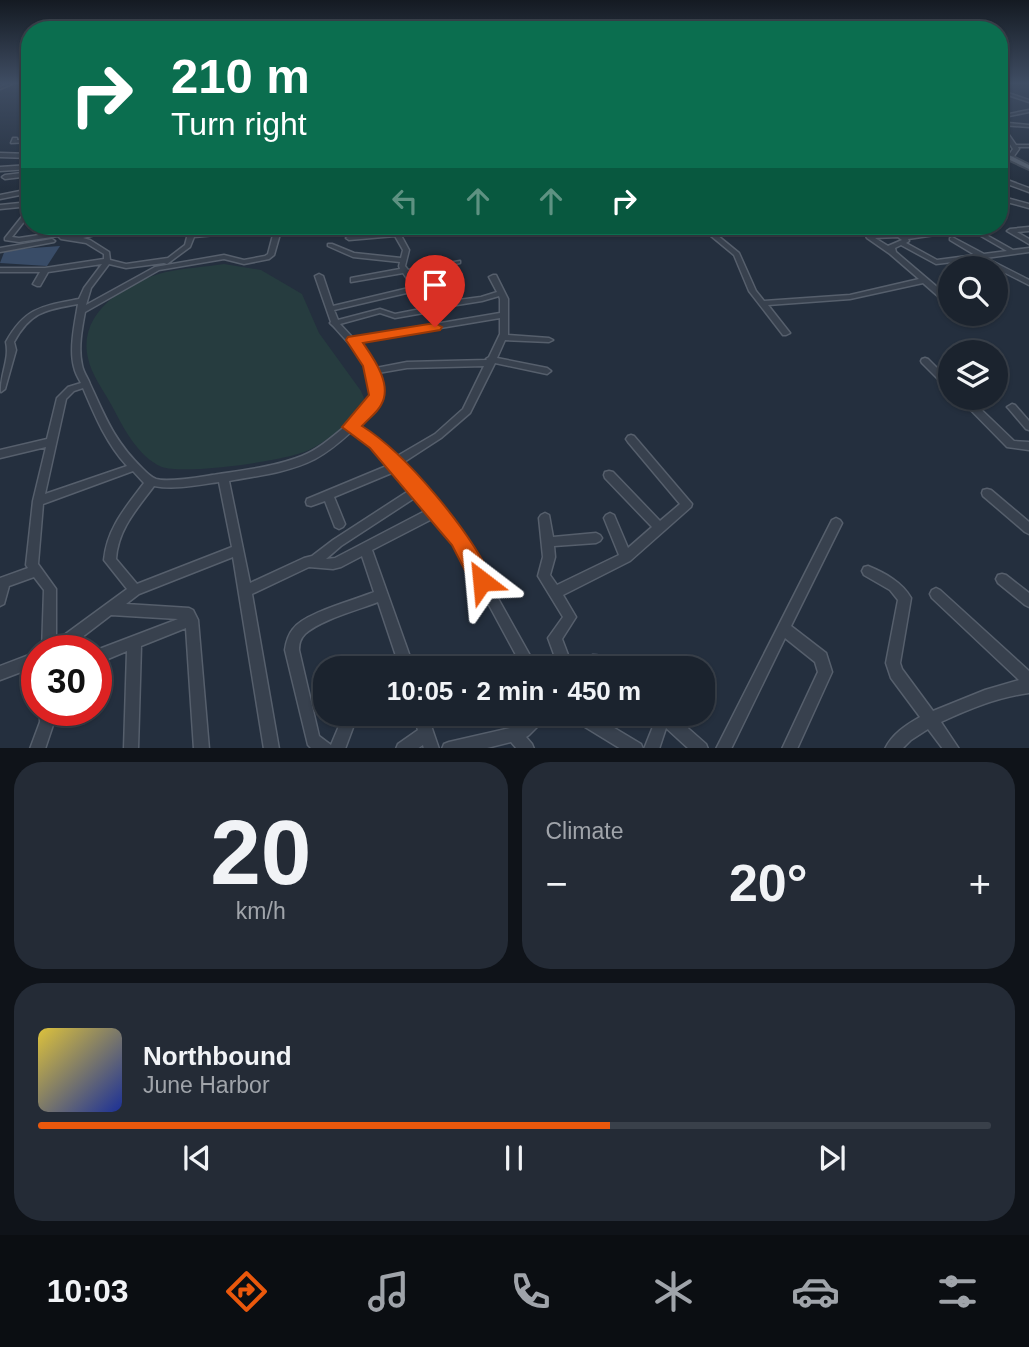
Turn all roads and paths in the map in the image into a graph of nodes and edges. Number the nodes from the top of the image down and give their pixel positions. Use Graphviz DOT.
graph roads {
  1 [pos="1008,124"];
  2 [pos="1028,126"];
  3 [pos="1008,136"];
  4 [pos="21,138"];
  5 [pos="21,142"];
  6 [pos="1015,146"];
  7 [pos="1029,146"];
  8 [pos="1008,154"];
  9 [pos="0,155"];
  10 [pos="21,155"];
  11 [pos="1012,155"];
  12 [pos="1008,156"];
  13 [pos="1029,166"];
  14 [pos="21,168"];
  15 [pos="0,169"];
  16 [pos="21,175"];
  17 [pos="5,177"];
  18 [pos="1008,182"];
  19 [pos="1027,188"];
  20 [pos="21,193"];
  21 [pos="1008,195"];
  22 [pos="0,197"];
  23 [pos="1008,200"];
  24 [pos="21,205"];
  25 [pos="1029,206"];
  26 [pos="0,207"];
  27 [pos="21,221"];
  28 [pos="1029,229"];
  29 [pos="57,235"];
  30 [pos="61,235"];
  31 [pos="68,235"];
  32 [pos="191,235"];
  33 [pos="277,235"];
  34 [pos="366,235"];
  35 [pos="398,235"];
  36 [pos="713,235"];
  37 [pos="869,235"];
  38 [pos="898,235"];
  39 [pos="925,235"];
  40 [pos="984,235"];
  41 [pos="869,237"];
  42 [pos="349,238"];
  43 [pos="902,239"];
  44 [pos="952,239"];
  45 [pos="1029,242"];
  46 [pos="330,245"];
  47 [pos="0,250"];
  48 [pos="1029,250"];
  49 [pos="1016,251"];
  50 [pos="892,252"];
  51 [pos="979,255"];
  52 [pos="1029,256"];
  53 [pos="171,260"];
  54 [pos="402,260"];
  55 [pos="929,260"];
  56 [pos="107,261"];
  57 [pos="458,261"];
  58 [pos="902,261"];
  59 [pos="160,268"];
  60 [pos="0,270"];
  61 [pos="45,270"];
  62 [pos="406,271"];
  63 [pos="319,276"];
  64 [pos="493,277"];
  65 [pos="925,280"];
  66 [pos="354,281"];
  67 [pos="1029,283"];
  68 [pos="37,284"];
  69 [pos="417,288"];
  70 [pos="938,291"];
  71 [pos="502,293"];
  72 [pos="762,303"];
  73 [pos="83,306"];
  74 [pos="435,308"];
  75 [pos="330,309"];
  76 [pos="503,314"];
  77 [pos="334,323"];
  78 [pos="438,325"];
  79 [pos="786,333"];
  80 [pos="502,337"];
  81 [pos="354,340"];
  82 [pos="549,340"];
  83 [pos="489,361"];
  84 [pos="925,361"];
  85 [pos="547,371"];
  86 [pos="373,372"];
  87 [pos="938,374"];
  88 [pos="2,384"];
  89 [pos="86,384"];
  90 [pos="1012,407"];
  91 [pos="976,410"];
  92 [pos="351,427"];
  93 [pos="1029,427"];
  94 [pos="631,439"];
  95 [pos="52,442"];
  96 [pos="1029,446"];
  97 [pos="0,454"];
  98 [pos="396,464"];
  99 [pos="134,467"];
  100 [pos="608,475"];
  101 [pos="223,477"];
  102 [pos="151,482"];
  103 [pos="418,490"];
  104 [pos="987,493"];
  105 [pos="328,495"];
  106 [pos="38,501"];
  107 [pos="311,502"];
  108 [pos="436,512"];
  109 [pos="545,518"];
  110 [pos="610,518"];
  111 [pos="836,523"];
  112 [pos="339,524"];
  113 [pos="660,528"];
  114 [pos="1029,529"];
  115 [pos="596,538"];
  116 [pos="547,542"];
  117 [pos="365,548"];
  118 [pos="239,550"];
  119 [pos="626,557"];
  120 [pos="316,560"];
  121 [pos="36,571"];
  122 [pos="868,571"];
  123 [pos="1002,579"];
  124 [pos="1,582"];
  125 [pos="135,590"];
  126 [pos="245,591"];
  127 [pos="554,593"];
  128 [pos="936,594"];
  129 [pos="382,596"];
  130 [pos="0,600"];
  131 [pos="1029,601"];
  132 [pos="109,609"];
  133 [pos="192,620"];
  134 [pos="784,628"];
  135 [pos="51,635"];
  136 [pos="73,635"];
  137 [pos="134,642"];
  138 [pos="112,651"];
  139 [pos="403,656"];
  140 [pos="523,656"];
  141 [pos="562,656"];
  142 [pos="21,665"];
  143 [pos="0,673"];
  144 [pos="1029,680"];
  145 [pos="1029,686"];
  146 [pos="931,719"];
  147 [pos="45,726"];
  148 [pos="346,726"];
  149 [pos="528,726"];
  150 [pos="598,726"];
  151 [pos="658,726"];
  152 [pos="675,726"];
  153 [pos="514,734"];
  154 [pos="429,741"];
  155 [pos="37,748"];
  156 [pos="131,748"];
  157 [pos="202,748"];
  158 [pos="272,748"];
  159 [pos="325,748"];
  160 [pos="337,748"];
  161 [pos="403,748"];
  162 [pos="449,748"];
  163 [pos="527,748"];
  164 [pos="636,748"];
  165 [pos="651,748"];
  166 [pos="701,748"];
  167 [pos="723,748"];
  168 [pos="789,748"];
  169 [pos="892,748"];
  170 [pos="952,748"];
  1 -- 2 [label="street"];
  3 -- 6 [label="street"];
  4 -- 5 [label="street"];
  6 -- 7 [label="street"];
  6 -- 11 [label="street"];
  8 -- 11 [label="main road"];
  9 -- 10 [label="street"];
  11 -- 13 [label="main road"];
  12 -- 13 [label="main road"];
  14 -- 15 [label="street"];
  16 -- 17 [label="street"];
  18 -- 19 [label="street"];
  19 -- 21 [label="street"];
  20 -- 22 [label="street"];
  23 -- 25 [label="street"];
  24 -- 26 [label="street"];
  27 -- 29 [label="street"];
  28 -- 45 [label="street"];
  30 -- 47 [label="street"];
  31 -- 56 [label="street"];
  32 -- 53 [label="street"];
  33 -- 59 [label="street"];
  34 -- 42 [label="street"];
  35 -- 54 [label="street"];
  36 -- 72 [label="street"];
  37 -- 43 [label="street"];
  38 -- 43 [label="street"];
  39 -- 43 [label="street"];
  40 -- 49 [label="street"];
  41 -- 50 [label="street"];
  43 -- 50 [label="street"];
  43 -- 55 [label="street"];
  44 -- 51 [label="street"];
  46 -- 54 [label="street"];
  48 -- 49 [label="street"];
  49 -- 51 [label="street"];
  49 -- 52 [label="street"];
  50 -- 58 [label="street"];
  51 -- 55 [label="street"];
  51 -- 67 [label="street"];
  53 -- 56 [label="street"];
  53 -- 59 [label="street"];
  54 -- 62 [label="street"];
  55 -- 58 [label="street"];
  56 -- 61 [label="street"];
  56 -- 73 [label="street"];
  57 -- 62 [label="street"];
  58 -- 65 [label="street"];
  59 -- 73 [label="street"];
  60 -- 61 [label="street"];
  61 -- 68 [label="street"];
  62 -- 66 [label="street"];
  62 -- 69 [label="street"];
  63 -- 75 [label="street"];
  64 -- 71 [label="street"];
  65 -- 70 [label="street"];
  65 -- 72 [label="street"];
  69 -- 74 [label="street"];
  69 -- 75 [label="street"];
  71 -- 74 [label="street"];
  71 -- 76 [label="street"];
  72 -- 79 [label="street"];
  73 -- 88 [label="street"];
  73 -- 89 [label="street"];
  74 -- 77 [label="street"];
  74 -- 78 [label="street"];
  75 -- 77 [label="street"];
  76 -- 78 [label="street"];
  76 -- 80 [label="street"];
  77 -- 81 [label="street"];
  78 -- 81 [label="street"];
  80 -- 82 [label="street"];
  80 -- 83 [label="street"];
  81 -- 86 [label="street"];
  83 -- 85 [label="street"];
  83 -- 86 [label="street"];
  83 -- 98 [label="street"];
  84 -- 87 [label="street"];
  86 -- 92 [label="street"];
  89 -- 95 [label="street"];
  89 -- 99 [label="street"];
  90 -- 93 [label="street"];
  91 -- 96 [label="street"];
  92 -- 98 [label="street"];
  92 -- 101 [label="street"];
  94 -- 113 [label="street"];
  95 -- 97 [label="street"];
  95 -- 106 [label="street"];
  98 -- 103 [label="street"];
  98 -- 105 [label="street"];
  99 -- 102 [label="street"];
  99 -- 106 [label="street"];
  100 -- 113 [label="street"];
  101 -- 102 [label="street"];
  101 -- 118 [label="street"];
  102 -- 125 [label="street"];
  103 -- 108 [label="street"];
  103 -- 120 [label="street"];
  104 -- 114 [label="street"];
  105 -- 107 [label="street"];
  105 -- 112 [label="street"];
  106 -- 121 [label="street"];
  108 -- 117 [label="street"];
  108 -- 140 [label="street"];
  109 -- 116 [label="street"];
  110 -- 119 [label="street"];
  111 -- 134 [label="street"];
  113 -- 119 [label="street"];
  115 -- 116 [label="street"];
  116 -- 127 [label="street"];
  117 -- 120 [label="street"];
  117 -- 129 [label="street"];
  118 -- 125 [label="street"];
  118 -- 126 [label="street"];
  119 -- 127 [label="street"];
  120 -- 126 [label="street"];
  121 -- 124 [label="street"];
  121 -- 135 [label="street"];
  122 -- 146 [label="street"];
  123 -- 131 [label="street"];
  124 -- 130 [label="street"];
  125 -- 132 [label="street"];
  126 -- 158 [label="street"];
  127 -- 141 [label="street"];
  128 -- 144 [label="street"];
  129 -- 139 [label="street"];
  129 -- 159 [label="street"];
  132 -- 133 [label="street"];
  132 -- 136 [label="street"];
  133 -- 137 [label="street"];
  133 -- 157 [label="street"];
  134 -- 167 [label="street"];
  134 -- 168 [label="street"];
  137 -- 138 [label="street"];
  137 -- 156 [label="street"];
  142 -- 143 [label="street"];
  145 -- 146 [label="street"];
  146 -- 169 [label="street"];
  146 -- 170 [label="street"];
  147 -- 155 [label="street"];
  148 -- 160 [label="street"];
  149 -- 153 [label="street"];
  150 -- 164 [label="street"];
  151 -- 165 [label="street"];
  152 -- 166 [label="street"];
  153 -- 162 [label="street"];
  153 -- 163 [label="street"];
  154 -- 161 [label="street"];
}
